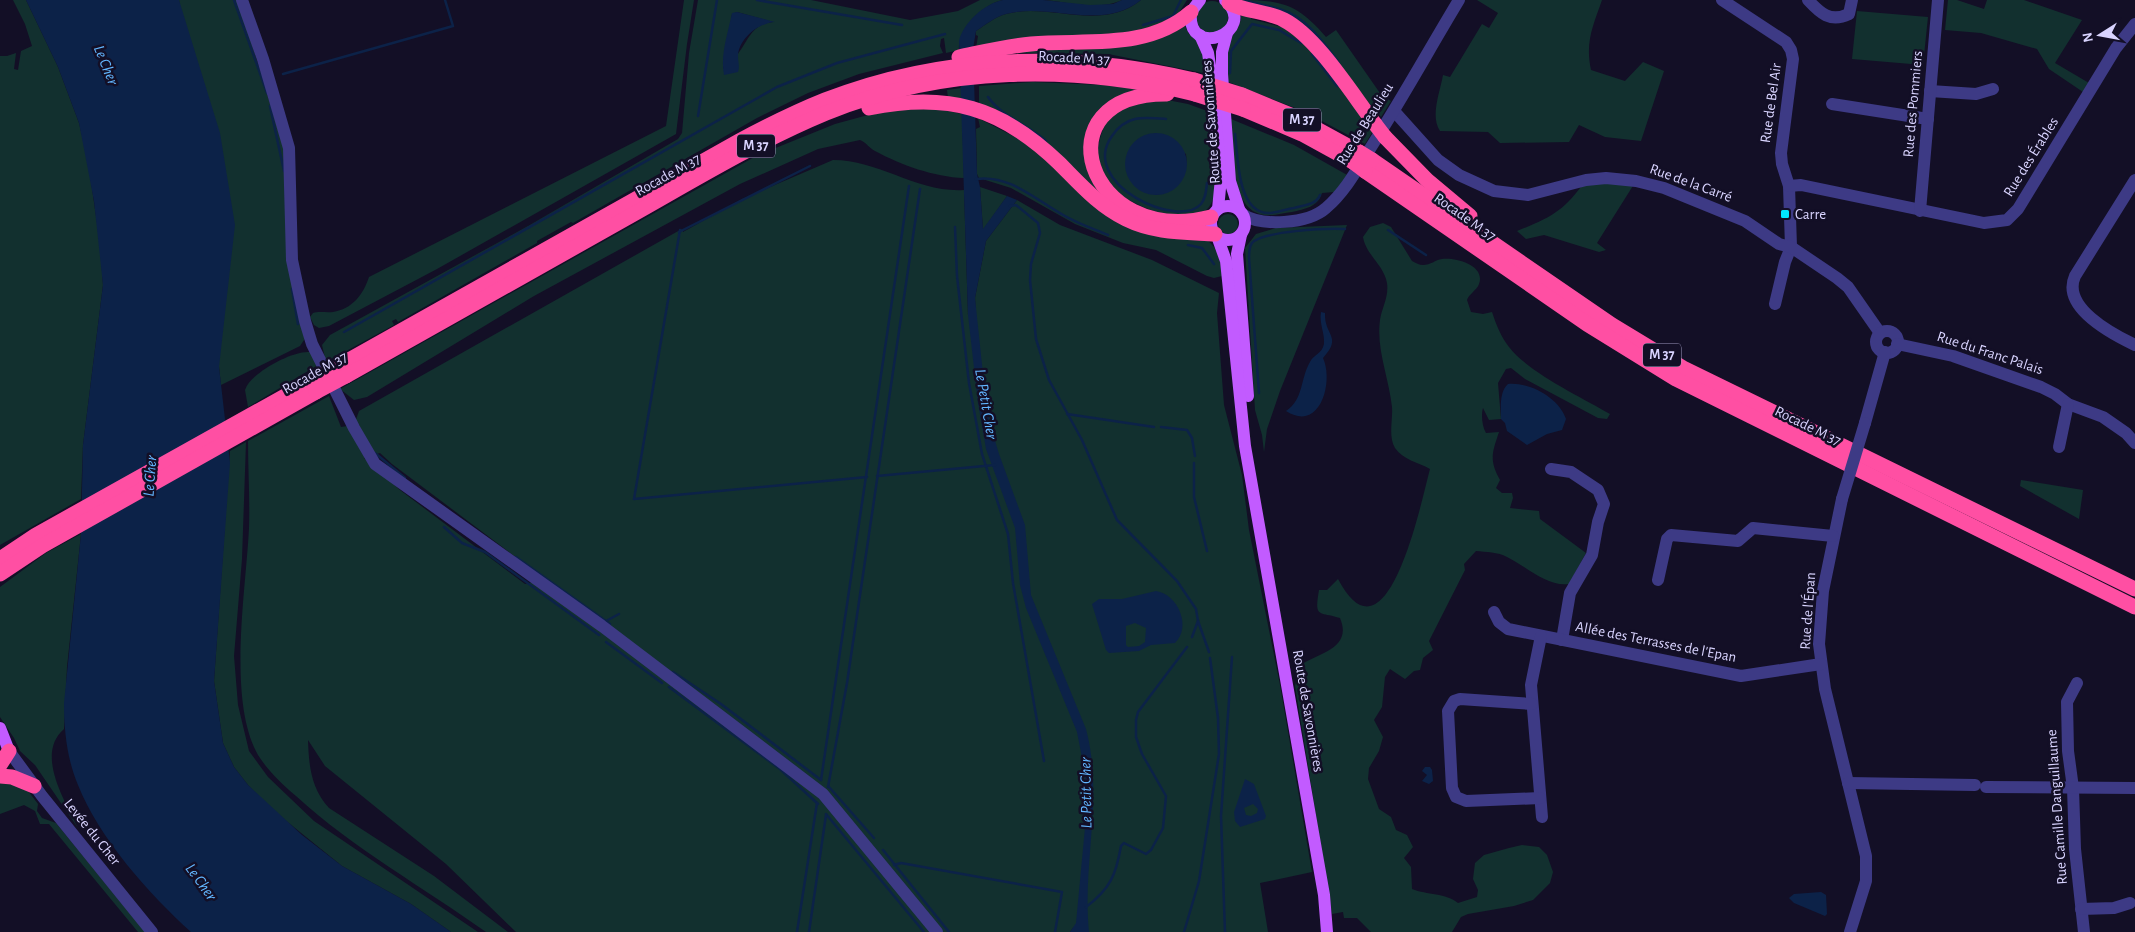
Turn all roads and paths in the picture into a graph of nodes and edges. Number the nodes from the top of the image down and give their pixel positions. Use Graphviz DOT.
graph roads {
  1 [pos="242,0"];
  2 [pos="1459,0"];
  3 [pos="1722,0"];
  4 [pos="1808,0"];
  5 [pos="1852,0"];
  6 [pos="1938,0"];
  7 [pos="1227,1"];
  8 [pos="1196,4"];
  9 [pos="2135,24"];
  10 [pos="1228,33"];
  11 [pos="1200,35"];
  12 [pos="977,65"];
  13 [pos="944,70"];
  14 [pos="1195,87"];
  15 [pos="1993,88"];
  16 [pos="1930,91"];
  17 [pos="1832,104"];
  18 [pos="1394,111"];
  19 [pos="828,113"];
  20 [pos="1928,119"];
  21 [pos="1362,161"];
  22 [pos="2135,180"];
  23 [pos="1789,186"];
  24 [pos="1240,211"];
  25 [pos="1920,211"];
  26 [pos="1214,213"];
  27 [pos="1266,222"];
  28 [pos="1242,233"];
  29 [pos="1216,235"];
  30 [pos="578,238"];
  31 [pos="1791,247"];
  32 [pos="1514,258"];
  33 [pos="1775,304"];
  34 [pos="1880,333"];
  35 [pos="2134,341"];
  36 [pos="1897,344"];
  37 [pos="1886,352"];
  38 [pos="2068,404"];
  39 [pos="2135,443"];
  40 [pos="2059,447"];
  41 [pos="1551,469"];
  42 [pos="1255,496"];
  43 [pos="1833,536"];
  44 [pos="39,541"];
  45 [pos="0,558"];
  46 [pos="0,574"];
  47 [pos="1658,580"];
  48 [pos="2135,589"];
  49 [pos="2135,607"];
  50 [pos="1494,612"];
  51 [pos="1541,636"];
  52 [pos="1562,640"];
  53 [pos="1821,664"];
  54 [pos="2077,683"];
  55 [pos="1532,704"];
  56 [pos="0,728"];
  57 [pos="3,749"];
  58 [pos="0,765"];
  59 [pos="0,776"];
  60 [pos="1848,783"];
  61 [pos="34,786"];
  62 [pos="2073,788"];
  63 [pos="2135,788"];
  64 [pos="1540,798"];
  65 [pos="1542,817"];
  66 [pos="2130,903"];
  67 [pos="2081,909"];
  68 [pos="152,932"];
  69 [pos="937,932"];
  70 [pos="1327,932"];
  71 [pos="1850,932"];
  72 [pos="2084,932"];
  1 -- 69 [label="street"];
  2 -- 18 [label="street, Rue de Beaulieu"];
  3 -- 23 [label="street, Rue de Bel Air"];
  4 -- 5 [label="street"];
  6 -- 16 [label="street, Rue des Pommiers"];
  7 -- 10 [label="main road, Route de Savonnières"];
  7 -- 32 [label="highway, bridge"];
  8 -- 11 [label="main road, Route de Savonnières"];
  8 -- 12 [label="highway"];
  9 -- 25 [label="street, Rue des Érables"];
  10 -- 11 [label="main road"];
  10 -- 24 [label="main road, Route de Savonnières"];
  11 -- 26 [label="main road, Route de Savonnières"];
  12 -- 13 [label="highway"];
  12 -- 13 [label="highway, Rocade M 37 / M 37"];
  12 -- 14 [label="highway, Rocade M 37 / M 37"];
  13 -- 19 [label="highway, Rocade M 37 / M 37"];
  13 -- 30 [label="highway, Rocade M 37 / M 37"];
  14 -- 21 [label="highway, Rocade M 37 / M 37, bridge"];
  14 -- 26 [label="highway"];
  15 -- 16 [label="street"];
  16 -- 20 [label="street, Rue des Pommiers"];
  17 -- 20 [label="street"];
  18 -- 27 [label="street, Rue de Beaulieu"];
  18 -- 31 [label="street, Rue de la Carré"];
  19 -- 29 [label="highway"];
  19 -- 30 [label="highway, Rocade M 37 / M 37"];
  20 -- 25 [label="street, Rue des Pommiers"];
  21 -- 32 [label="highway, Rocade M 37 / M 37"];
  21 -- 49 [label="highway, Rocade M 37 / M 37"];
  22 -- 35 [label="street"];
  23 -- 25 [label="street, Rue des Érables"];
  23 -- 31 [label="street, Rue de Bel Air"];
  24 -- 26 [label="main road"];
  24 -- 27 [label="street, Rue de Beaulieu"];
  24 -- 28 [label="main road"];
  26 -- 29 [label="main road"];
  27 -- 28 [label="street, Rue de Beaulieu"];
  28 -- 29 [label="main road"];
  28 -- 42 [label="main road, Route de Savonnières"];
  29 -- 42 [label="main road, Route de Savonnières"];
  30 -- 44 [label="highway, Rocade M 37 / M 37, bridge"];
  31 -- 33 [label="street"];
  31 -- 34 [label="street"];
  32 -- 48 [label="highway, Rocade M 37 / M 37"];
  34 -- 36 [label="street"];
  34 -- 37 [label="street"];
  36 -- 37 [label="street"];
  36 -- 38 [label="street, Rue du Franc Palais"];
  37 -- 43 [label="street, Rue de l'Épan, bridge"];
  38 -- 39 [label="street, Rue du Franc Palais"];
  38 -- 40 [label="street"];
  41 -- 52 [label="street"];
  42 -- 70 [label="main road, Route de Savonnières"];
  43 -- 47 [label="street"];
  43 -- 53 [label="street, Rue de l'Épan"];
  44 -- 45 [label="highway, Rocade M 37 / M 37"];
  44 -- 46 [label="highway, Rocade M 37 / M 37"];
  50 -- 51 [label="street, Allée des Terrasses de l'Epan"];
  51 -- 52 [label="street, Allée des Terrasses de l'Epan"];
  51 -- 55 [label="street"];
  52 -- 53 [label="street, Allée des Terrasses de l'Epan"];
  53 -- 60 [label="street, Rue de l'Épan"];
  54 -- 62 [label="street, Rue Camille Danguillaume"];
  55 -- 64 [label="street"];
  55 -- 64 [label="street"];
  56 -- 57 [label="main road"];
  57 -- 58 [label="highway"];
  57 -- 61 [label="street, Levée du Cher"];
  59 -- 61 [label="highway"];
  60 -- 62 [label="street"];
  60 -- 71 [label="street, Rue de l'Épan"];
  61 -- 68 [label="street, Levée du Cher"];
  62 -- 63 [label="street"];
  62 -- 67 [label="street, Rue Camille Danguillaume"];
  64 -- 65 [label="street"];
  66 -- 67 [label="street"];
  67 -- 72 [label="street, Rue Camille Danguillaume"];
}
